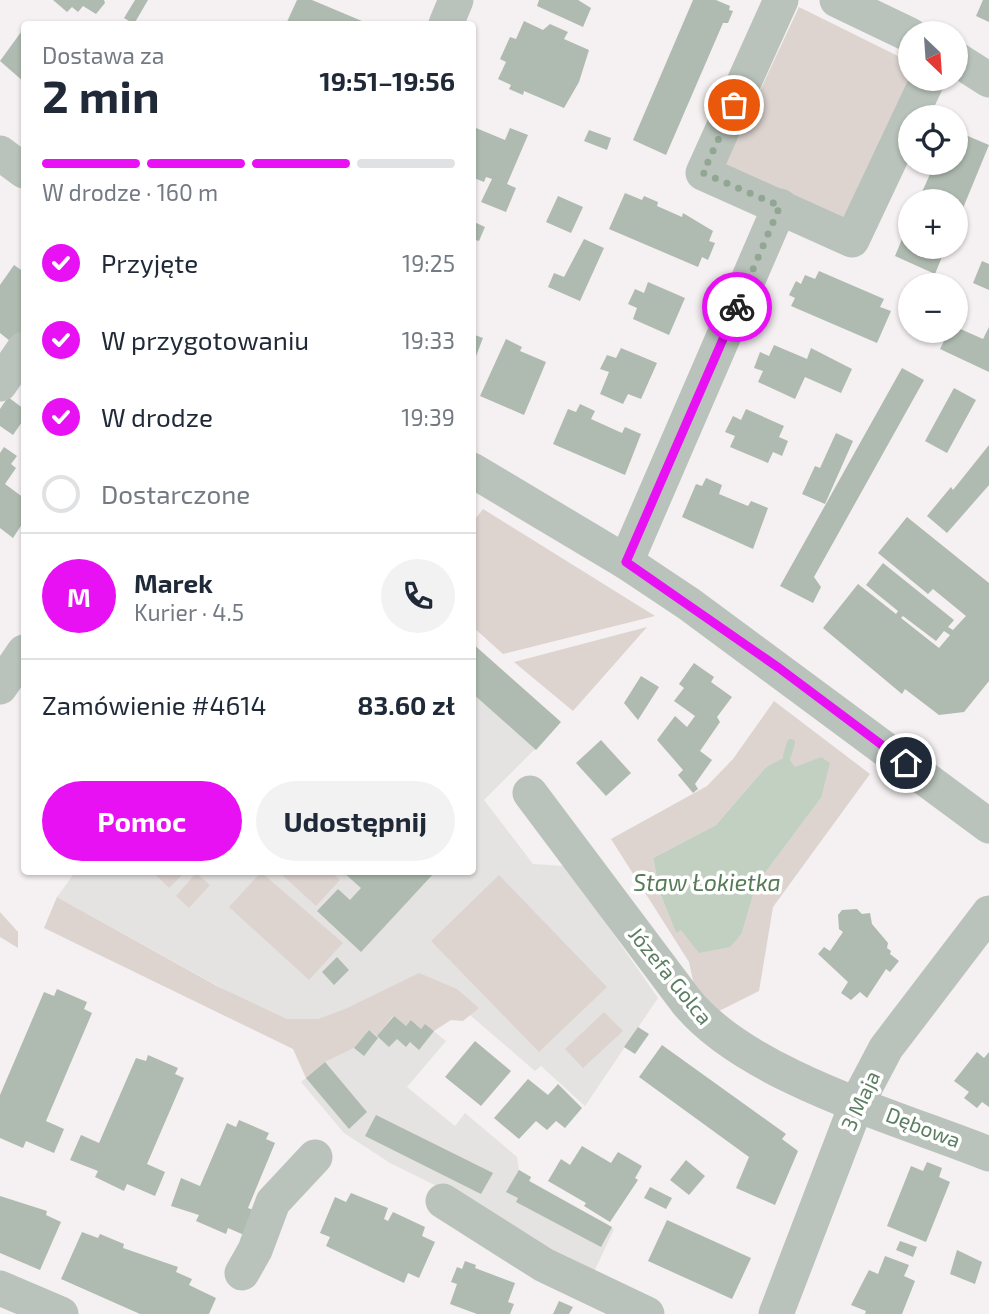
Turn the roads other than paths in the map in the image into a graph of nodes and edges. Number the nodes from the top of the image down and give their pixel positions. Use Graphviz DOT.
graph roads {
  1 [pos="456,0"];
  2 [pos="780,0"];
  3 [pos="837,0"];
  4 [pos="447,21"];
  5 [pos="898,29"];
  6 [pos="968,67"];
  7 [pos="989,80"];
  8 [pos="922,91"];
  9 [pos="0,153"];
  10 [pos="21,169"];
  11 [pos="780,206"];
  12 [pos="21,353"];
  13 [pos="0,384"];
  14 [pos="476,472"];
  15 [pos="626,562"];
  16 [pos="21,656"];
  17 [pos="0,687"];
  18 [pos="530,793"];
  19 [pos="989,826"];
  20 [pos="989,913"];
  21 [pos="857,1103"];
  22 [pos="989,1154"];
  23 [pos="315,1157"];
  24 [pos="443,1201"];
  25 [pos="242,1273"];
  26 [pos="0,1288"];
  27 [pos="61,1314"];
  28 [pos="647,1314"];
  29 [pos="776,1314"];
  1 -- 4 [label="street"];
  2 -- 11 [label="street"];
  3 -- 5 [label="street"];
  6 -- 7 [label="street"];
  8 -- 11 [label="street"];
  9 -- 10 [label="street"];
  11 -- 15 [label="street"];
  12 -- 13 [label="street"];
  14 -- 15 [label="street"];
  15 -- 19 [label="street"];
  16 -- 17 [label="street"];
  18 -- 21 [label="street, Józefa Golca"];
  20 -- 21 [label="street, 3 Maja"];
  21 -- 22 [label="street, Dębowa"];
  21 -- 29 [label="street, 3 Maja"];
  23 -- 25 [label="street"];
  24 -- 28 [label="street"];
  26 -- 27 [label="street"];
}
